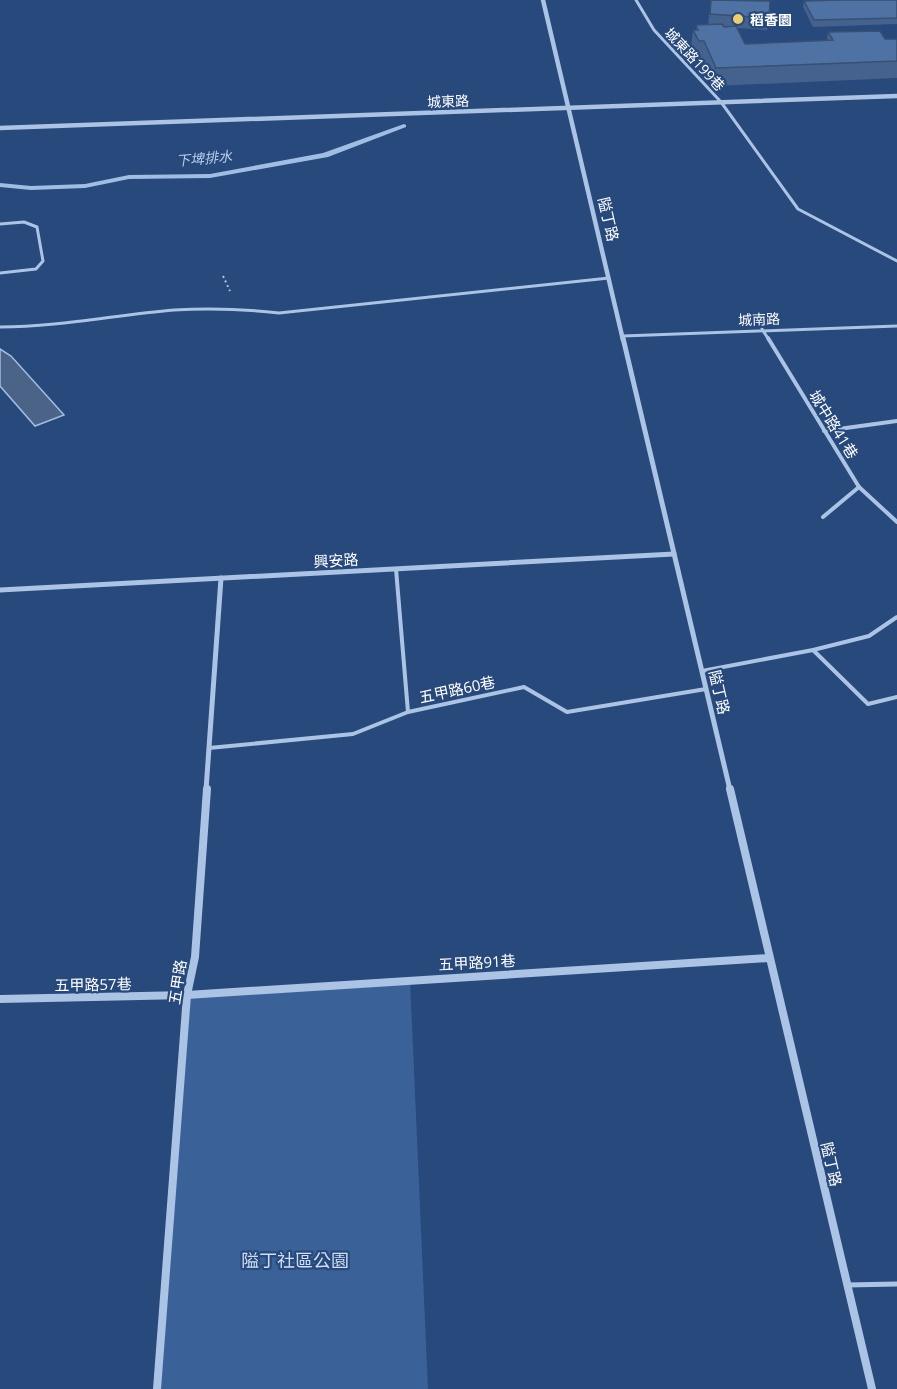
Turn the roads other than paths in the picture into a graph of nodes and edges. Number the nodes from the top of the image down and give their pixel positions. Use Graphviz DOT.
graph roads {
  1 [pos="543,0"];
  2 [pos="636,0"];
  3 [pos="897,96"];
  4 [pos="721,102"];
  5 [pos="569,108"];
  6 [pos="0,128"];
  7 [pos="0,224"];
  8 [pos="897,261"];
  9 [pos="0,273"];
  10 [pos="609,278"];
  11 [pos="897,326"];
  12 [pos="0,327"];
  13 [pos="762,329"];
  14 [pos="623,336"];
  15 [pos="897,421"];
  16 [pos="824,431"];
  17 [pos="859,487"];
  18 [pos="824,517"];
  19 [pos="897,522"];
  20 [pos="674,554"];
  21 [pos="396,569"];
  22 [pos="221,578"];
  23 [pos="0,590"];
  24 [pos="897,617"];
  25 [pos="813,650"];
  26 [pos="702,671"];
  27 [pos="706,689"];
  28 [pos="897,697"];
  29 [pos="408,712"];
  30 [pos="209,748"];
  31 [pos="769,958"];
  32 [pos="187,995"];
  33 [pos="0,999"];
  34 [pos="897,1284"];
  35 [pos="847,1285"];
  36 [pos="157,1389"];
  37 [pos="872,1389"];
  1 -- 5 [label="street, 隘丁路"];
  2 -- 4 [label="lane, 城東路199巷"];
  3 -- 4 [label="street, 城東路"];
  4 -- 5 [label="street, 城東路"];
  4 -- 8 [label="lane, 城東路199巷"];
  5 -- 6 [label="street, 城東路"];
  5 -- 10 [label="street, 隘丁路"];
  7 -- 9 [label="lane"];
  10 -- 12 [label="lane"];
  10 -- 14 [label="street, 隘丁路"];
  11 -- 13 [label="lane, 城南路"];
  13 -- 14 [label="lane, 城南路"];
  13 -- 16 [label="lane, 城中路41巷"];
  14 -- 20 [label="street, 隘丁路"];
  15 -- 16 [label="lane"];
  16 -- 17 [label="lane, 城中路41巷"];
  17 -- 18 [label="lane"];
  17 -- 19 [label="lane, 城中路41巷"];
  20 -- 21 [label="street, 興安路"];
  20 -- 26 [label="street, 隘丁路"];
  21 -- 22 [label="street, 興安路"];
  21 -- 29 [label="lane"];
  22 -- 23 [label="street, 興安路"];
  22 -- 30 [label="street, 五甲路"];
  24 -- 25 [label="lane"];
  25 -- 26 [label="lane"];
  25 -- 28 [label="lane"];
  26 -- 27 [label="street, 隘丁路"];
  27 -- 29 [label="lane, 五甲路60巷"];
  27 -- 31 [label="street, 隘丁路"];
  29 -- 30 [label="lane, 五甲路60巷"];
  30 -- 32 [label="street, 五甲路"];
  31 -- 32 [label="street, 五甲路91巷"];
  31 -- 35 [label="street, 隘丁路"];
  32 -- 33 [label="street, 五甲路57巷"];
  32 -- 36 [label="street, 五甲路"];
  34 -- 35 [label="lane"];
  35 -- 37 [label="street, 隘丁路"];
}
